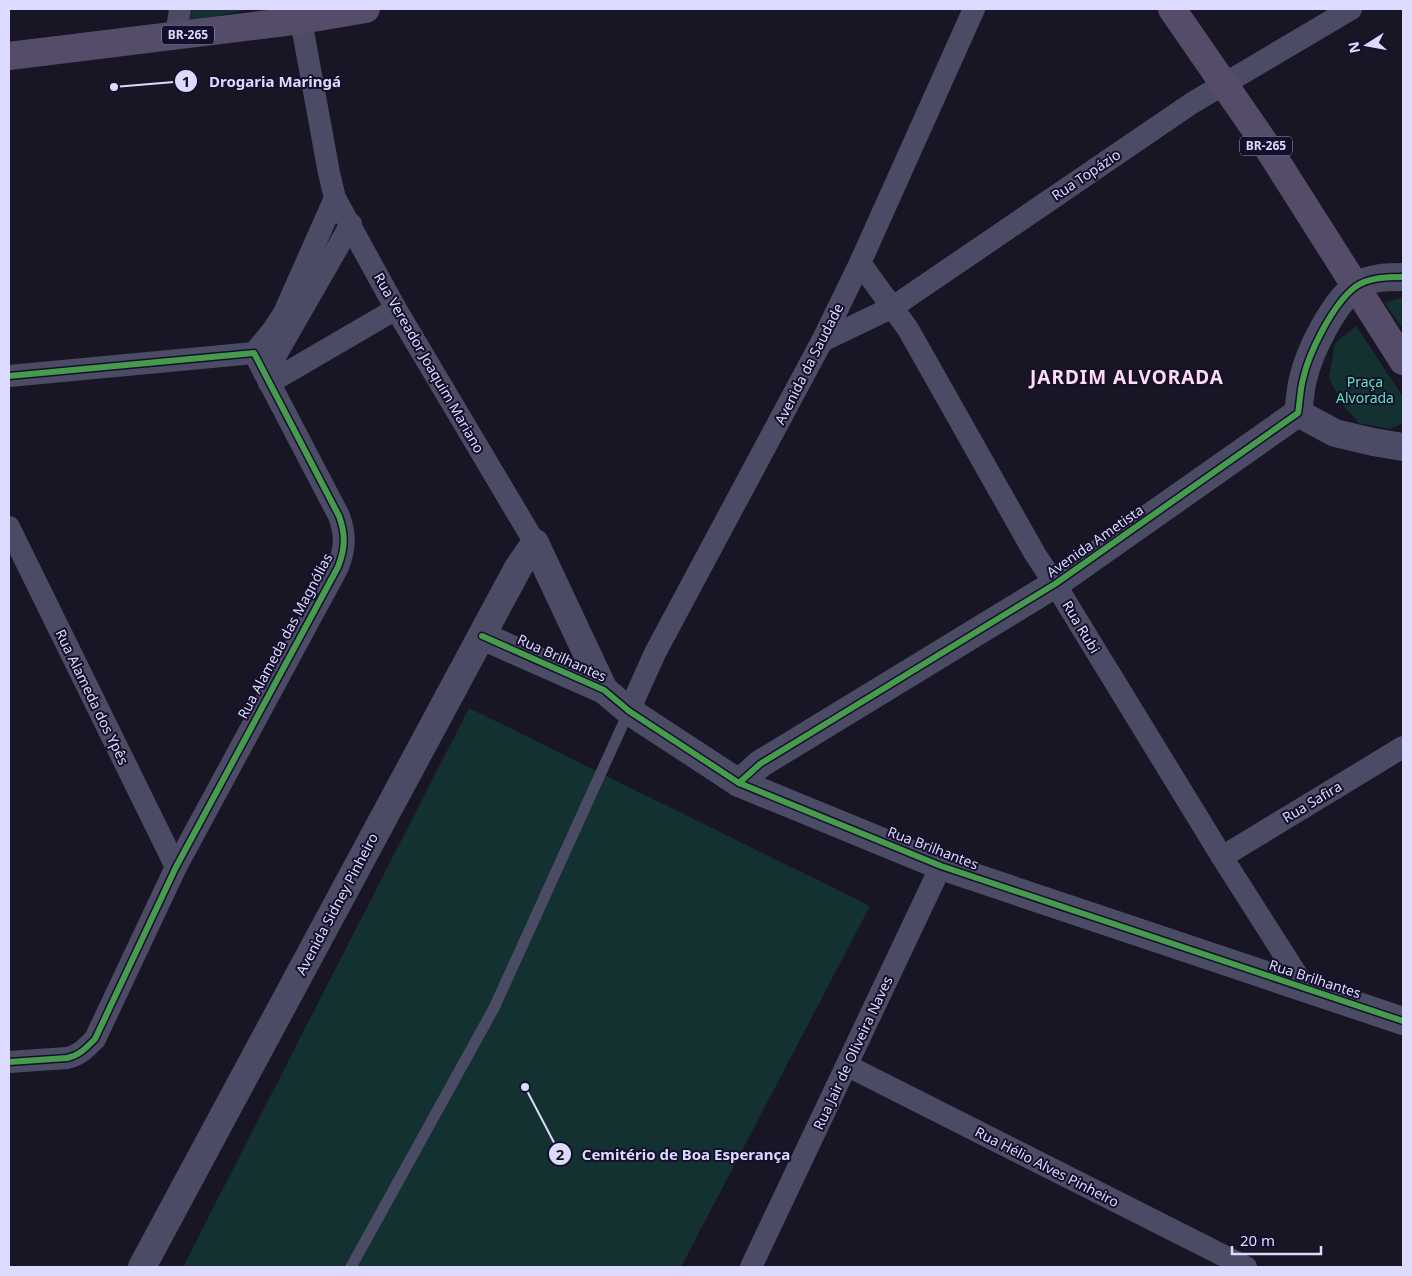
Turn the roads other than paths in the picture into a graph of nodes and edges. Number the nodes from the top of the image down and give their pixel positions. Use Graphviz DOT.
graph roads {
  1 [pos="180,9"];
  2 [pos="366,9"];
  3 [pos="974,9"];
  4 [pos="1172,9"];
  5 [pos="1351,9"];
  6 [pos="301,20"];
  7 [pos="176,36"];
  8 [pos="9,56"];
  9 [pos="1223,84"];
  10 [pos="335,198"];
  11 [pos="351,224"];
  12 [pos="860,262"];
  13 [pos="1403,277"];
  14 [pos="1356,286"];
  15 [pos="893,307"];
  16 [pos="396,309"];
  17 [pos="822,341"];
  18 [pos="254,353"];
  19 [pos="1403,360"];
  20 [pos="9,376"];
  21 [pos="267,378"];
  22 [pos="1298,413"];
  23 [pos="1403,447"];
  24 [pos="9,527"];
  25 [pos="535,543"];
  26 [pos="1055,584"];
  27 [pos="482,636"];
  28 [pos="604,690"];
  29 [pos="629,711"];
  30 [pos="1403,747"];
  31 [pos="740,783"];
  32 [pos="1222,857"];
  33 [pos="941,866"];
  34 [pos="176,867"];
  35 [pos="1306,989"];
  36 [pos="1403,1021"];
  37 [pos="9,1062"];
  38 [pos="848,1066"];
  39 [pos="142,1267"];
  40 [pos="351,1267"];
  41 [pos="751,1267"];
  42 [pos="1246,1267"];
  1 -- 7 [label="street"];
  2 -- 6 [label="main road, BR-265"];
  3 -- 12 [label="street, Avenida da Saudade"];
  4 -- 9 [label="main road, BR-265"];
  5 -- 9 [label="street, Rua Topázio"];
  6 -- 7 [label="main road, BR-265"];
  6 -- 10 [label="street, Rua Vereador Joaquim Mariano"];
  7 -- 8 [label="main road, BR-265"];
  9 -- 14 [label="main road, BR-265"];
  9 -- 15 [label="street, Rua Topázio"];
  10 -- 11 [label="street, Rua Vereador Joaquim Mariano"];
  10 -- 18 [label="street"];
  11 -- 16 [label="street, Rua Vereador Joaquim Mariano"];
  11 -- 21 [label="street"];
  12 -- 15 [label="street, Rua Rubi"];
  12 -- 17 [label="street, Avenida da Saudade"];
  13 -- 14 [label="street"];
  14 -- 19 [label="main road, BR-265"];
  14 -- 22 [label="street"];
  15 -- 17 [label="street, Rua Topázio"];
  15 -- 26 [label="street, Rua Rubi"];
  16 -- 21 [label="street"];
  16 -- 25 [label="street, Rua Vereador Joaquim Mariano"];
  17 -- 29 [label="street, Avenida da Saudade"];
  18 -- 20 [label="street"];
  18 -- 21 [label="street, Rua Alameda das Magnólias"];
  21 -- 34 [label="street, Rua Alameda das Magnólias"];
  22 -- 23 [label="street"];
  22 -- 26 [label="street, Avenida Ametista"];
  24 -- 34 [label="street, Rua Alameda dos Ypês"];
  25 -- 27 [label="street, Avenida Sidney Pinheiro"];
  25 -- 28 [label="street, Rua Vereador Joaquim Mariano"];
  26 -- 31 [label="street, Avenida Ametista"];
  26 -- 32 [label="street, Rua Rubi"];
  27 -- 28 [label="street, Rua Brilhantes"];
  27 -- 39 [label="street, Avenida Sidney Pinheiro"];
  28 -- 29 [label="street, Rua Brilhantes"];
  29 -- 31 [label="street, Rua Brilhantes"];
  29 -- 40 [label="lane"];
  30 -- 32 [label="street, Rua Safira"];
  31 -- 33 [label="street, Rua Brilhantes"];
  32 -- 35 [label="street, Rua Rubi"];
  33 -- 35 [label="street, Rua Brilhantes"];
  33 -- 38 [label="street, Rua Jair de Oliveira Naves"];
  34 -- 37 [label="street, Rua Alameda das Magnólias"];
  35 -- 36 [label="street, Rua Brilhantes"];
  38 -- 41 [label="street, Rua Jair de Oliveira Naves"];
  38 -- 42 [label="street, Rua Hélio Alves Pinheiro"];
}
